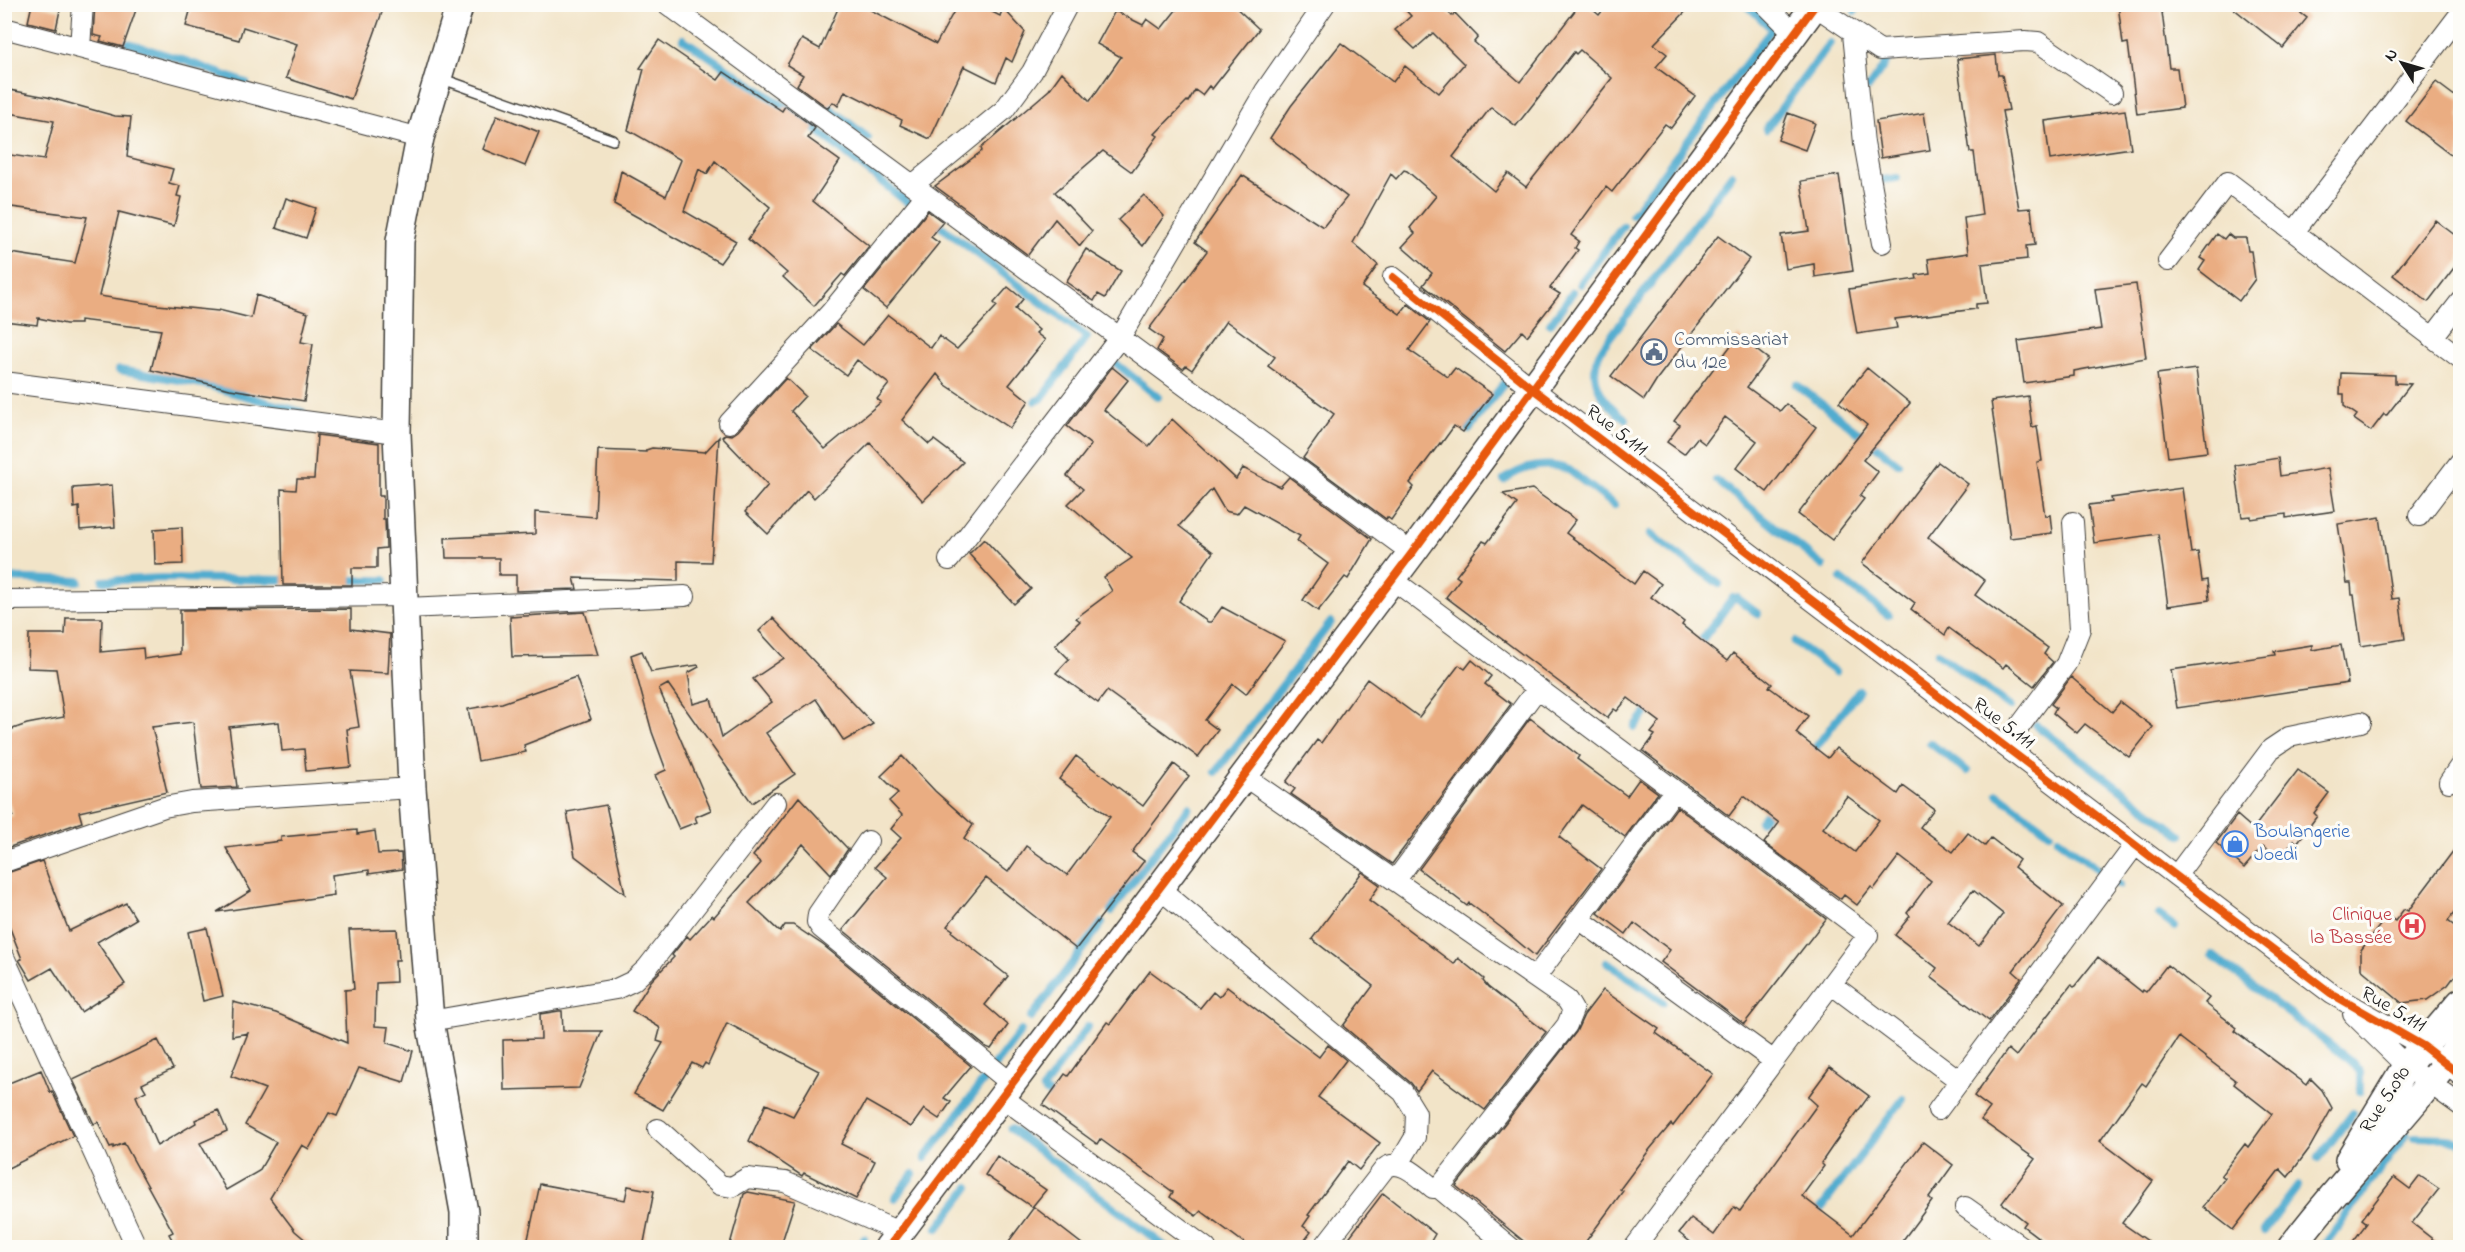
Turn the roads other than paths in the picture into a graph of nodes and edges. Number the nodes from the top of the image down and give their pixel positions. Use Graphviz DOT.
graph roads {
  1 [pos="83,4"];
  2 [pos="460,4"];
  3 [pos="667,4"];
  4 [pos="1068,4"];
  5 [pos="1325,4"];
  6 [pos="1765,4"];
  7 [pos="1815,5"];
  8 [pos="2460,14"];
  9 [pos="4,28"];
  10 [pos="1794,33"];
  11 [pos="1853,34"];
  12 [pos="80,48"];
  13 [pos="438,77"];
  14 [pos="2112,93"];
  15 [pos="420,138"];
  16 [pos="612,140"];
  17 [pos="920,190"];
  18 [pos="2295,232"];
  19 [pos="1882,243"];
  20 [pos="2168,261"];
  21 [pos="1393,277"];
  22 [pos="2460,302"];
  23 [pos="1120,336"];
  24 [pos="2433,337"];
  25 [pos="2460,358"];
  26 [pos="4,382"];
  27 [pos="1533,389"];
  28 [pos="729,423"];
  29 [pos="397,433"];
  30 [pos="2460,462"];
  31 [pos="2419,516"];
  32 [pos="2073,522"];
  33 [pos="1412,553"];
  34 [pos="949,560"];
  35 [pos="1392,579"];
  36 [pos="685,596"];
  37 [pos="4,600"];
  38 [pos="405,602"];
  39 [pos="1537,689"];
  40 [pos="2361,723"];
  41 [pos="2005,747"];
  42 [pos="2460,766"];
  43 [pos="1244,776"];
  44 [pos="2449,782"];
  45 [pos="412,788"];
  46 [pos="1674,791"];
  47 [pos="776,803"];
  48 [pos="868,841"];
  49 [pos="2135,845"];
  50 [pos="4,862"];
  51 [pos="2176,876"];
  52 [pos="1395,881"];
  53 [pos="1160,889"];
  54 [pos="1579,919"];
  55 [pos="4,957"];
  56 [pos="1535,978"];
  57 [pos="1831,984"];
  58 [pos="2460,1003"];
  59 [pos="430,1022"];
  60 [pos="2415,1056"];
  61 [pos="1773,1061"];
  62 [pos="2449,1066"];
  63 [pos="1960,1081"];
  64 [pos="1007,1091"];
  65 [pos="2460,1105"];
  66 [pos="1938,1110"];
  67 [pos="658,1129"];
  68 [pos="1399,1164"];
  69 [pos="1439,1188"];
  70 [pos="2323,1205"];
  71 [pos="1965,1208"];
  72 [pos="894,1240"];
  73 [pos="137,1248"];
  74 [pos="464,1248"];
  75 [pos="1206,1248"];
  76 [pos="1323,1248"];
  77 [pos="1510,1248"];
  78 [pos="1634,1248"];
  79 [pos="2023,1248"];
  80 [pos="2291,1248"];
  1 -- 12 [label="street"];
  2 -- 13 [label="street"];
  3 -- 17 [label="street"];
  4 -- 17 [label="street"];
  5 -- 23 [label="street"];
  6 -- 10 [label="street"];
  7 -- 10 [label="street"];
  7 -- 11 [label="street"];
  8 -- 18 [label="street"];
  9 -- 12 [label="street"];
  10 -- 27 [label="street"];
  11 -- 14 [label="street"];
  11 -- 19 [label="street"];
  12 -- 15 [label="street"];
  13 -- 15 [label="street"];
  13 -- 16 [label="lane"];
  15 -- 29 [label="street"];
  17 -- 23 [label="street"];
  17 -- 28 [label="street"];
  18 -- 20 [label="street"];
  18 -- 24 [label="street"];
  21 -- 27 [label="street, Rue 5.111"];
  22 -- 24 [label="street"];
  23 -- 33 [label="street"];
  23 -- 34 [label="street"];
  24 -- 25 [label="street"];
  26 -- 29 [label="street"];
  27 -- 33 [label="street"];
  27 -- 41 [label="street, Rue 5.111"];
  29 -- 38 [label="street"];
  30 -- 31 [label="street"];
  32 -- 41 [label="street"];
  33 -- 35 [label="street"];
  35 -- 39 [label="street"];
  35 -- 43 [label="street"];
  36 -- 38 [label="street"];
  37 -- 38 [label="street"];
  38 -- 45 [label="street"];
  39 -- 46 [label="street"];
  39 -- 52 [label="street"];
  40 -- 51 [label="street"];
  41 -- 49 [label="street, Rue 5.111"];
  42 -- 44 [label="street"];
  43 -- 52 [label="street"];
  43 -- 53 [label="street"];
  45 -- 50 [label="street"];
  45 -- 59 [label="street"];
  46 -- 54 [label="street"];
  46 -- 57 [label="street"];
  47 -- 59 [label="street"];
  48 -- 64 [label="street"];
  49 -- 51 [label="street, Rue 5.111"];
  49 -- 63 [label="street"];
  51 -- 60 [label="street, Rue 5.111"];
  52 -- 56 [label="street"];
  53 -- 64 [label="street"];
  53 -- 68 [label="street"];
  54 -- 56 [label="street"];
  54 -- 61 [label="street"];
  55 -- 73 [label="street"];
  56 -- 69 [label="street"];
  57 -- 61 [label="street"];
  57 -- 63 [label="street"];
  58 -- 60 [label="street, Rue 5.090"];
  59 -- 74 [label="street"];
  60 -- 62 [label="street, Rue 5.111"];
  60 -- 70 [label="street, Rue 5.090"];
  61 -- 78 [label="street"];
  62 -- 65 [label="street, Rue 5.111"];
  62 -- 70 [label="street, Rue 5.090"];
  63 -- 66 [label="street"];
  64 -- 72 [label="street"];
  64 -- 75 [label="street"];
  67 -- 72 [label="street"];
  68 -- 69 [label="street"];
  68 -- 76 [label="street"];
  69 -- 77 [label="street"];
  70 -- 80 [label="street, Rue 5.090"];
  71 -- 79 [label="street"];
}
